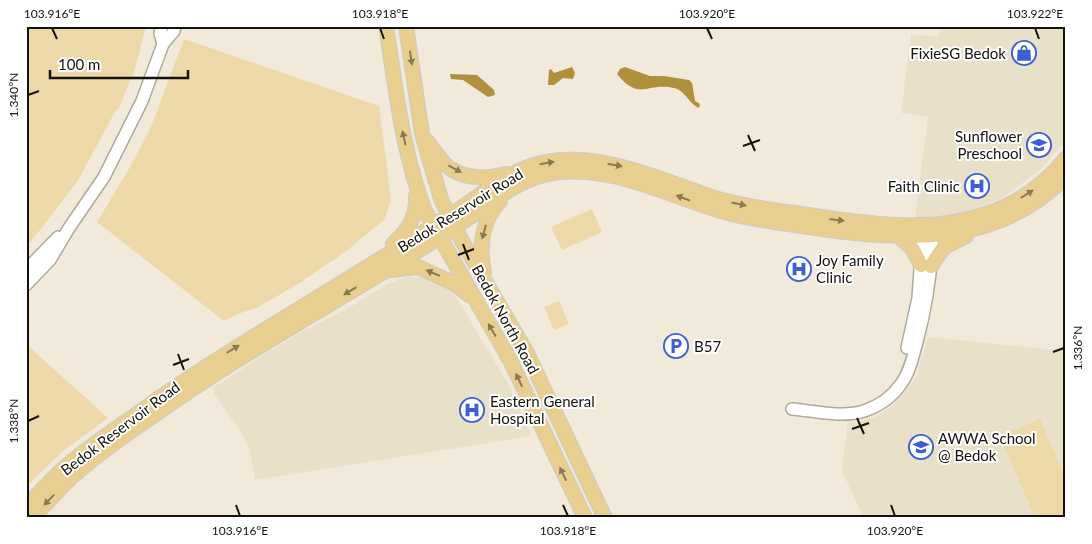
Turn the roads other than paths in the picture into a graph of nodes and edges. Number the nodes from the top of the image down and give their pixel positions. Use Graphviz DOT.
graph roads {
  1 [pos="162,26"];
  2 [pos="175,26"];
  3 [pos="386,26"];
  4 [pos="406,26"];
  5 [pos="164,44"];
  6 [pos="422,134"];
  7 [pos="1066,158"];
  8 [pos="528,167"];
  9 [pos="1066,176"];
  10 [pos="416,185"];
  11 [pos="508,190"];
  12 [pos="451,222"];
  13 [pos="989,224"];
  14 [pos="69,228"];
  15 [pos="436,232"];
  16 [pos="928,232"];
  17 [pos="898,236"];
  18 [pos="371,265"];
  19 [pos="926,265"];
  20 [pos="26,270"];
  21 [pos="386,271"];
  22 [pos="486,282"];
  23 [pos="26,285"];
  24 [pos="474,298"];
  25 [pos="26,507"];
  26 [pos="32,518"];
  27 [pos="585,518"];
  28 [pos="605,518"];
  1 -- 5 [label="street"];
  2 -- 5 [label="street"];
  10 -- 3 [label="main road, Bedok North Road, one-way"];
  4 -- 6 [label="main road, Bedok North Road, one-way"];
  5 -- 14 [label="street"];
  6 -- 8 [label="main road, one-way"];
  6 -- 12 [label="main road, Bedok North Road"];
  16 -- 7 [label="main road, Bedok Reservoir Road, one-way"];
  8 -- 12 [label="main road, Bedok Reservoir Road"];
  8 -- 16 [label="main road, Bedok Reservoir Road, one-way"];
  9 -- 13 [label="main road, Bedok Reservoir Road"];
  10 -- 15 [label="main road, Bedok North Road"];
  10 -- 18 [label="main road"];
  11 -- 12 [label="main road, Bedok Reservoir Road"];
  17 -- 11 [label="main road, Bedok Reservoir Road, one-way"];
  11 -- 22 [label="main road, one-way"];
  12 -- 15 [label="main road, Bedok Reservoir Road"];
  12 -- 22 [label="main road, Bedok North Road"];
  13 -- 16 [label="main road, Bedok Reservoir Road"];
  13 -- 19 [label="main road"];
  14 -- 20 [label="street"];
  14 -- 23 [label="street"];
  15 -- 18 [label="main road, Bedok Reservoir Road"];
  15 -- 21 [label="main road, Bedok Reservoir Road"];
  15 -- 24 [label="main road, Bedok North Road"];
  16 -- 17 [label="main road, Bedok Reservoir Road"];
  16 -- 19 [label="street"];
  17 -- 19 [label="main road"];
  25 -- 18 [label="main road, Bedok Reservoir Road, one-way"];
  19 -- 19 [label="street"];
  24 -- 21 [label="main road, one-way"];
  21 -- 26 [label="main road, Bedok Reservoir Road, one-way"];
  22 -- 28 [label="main road, Bedok North Road"];
  27 -- 24 [label="main road, Bedok North Road, one-way"];
}
